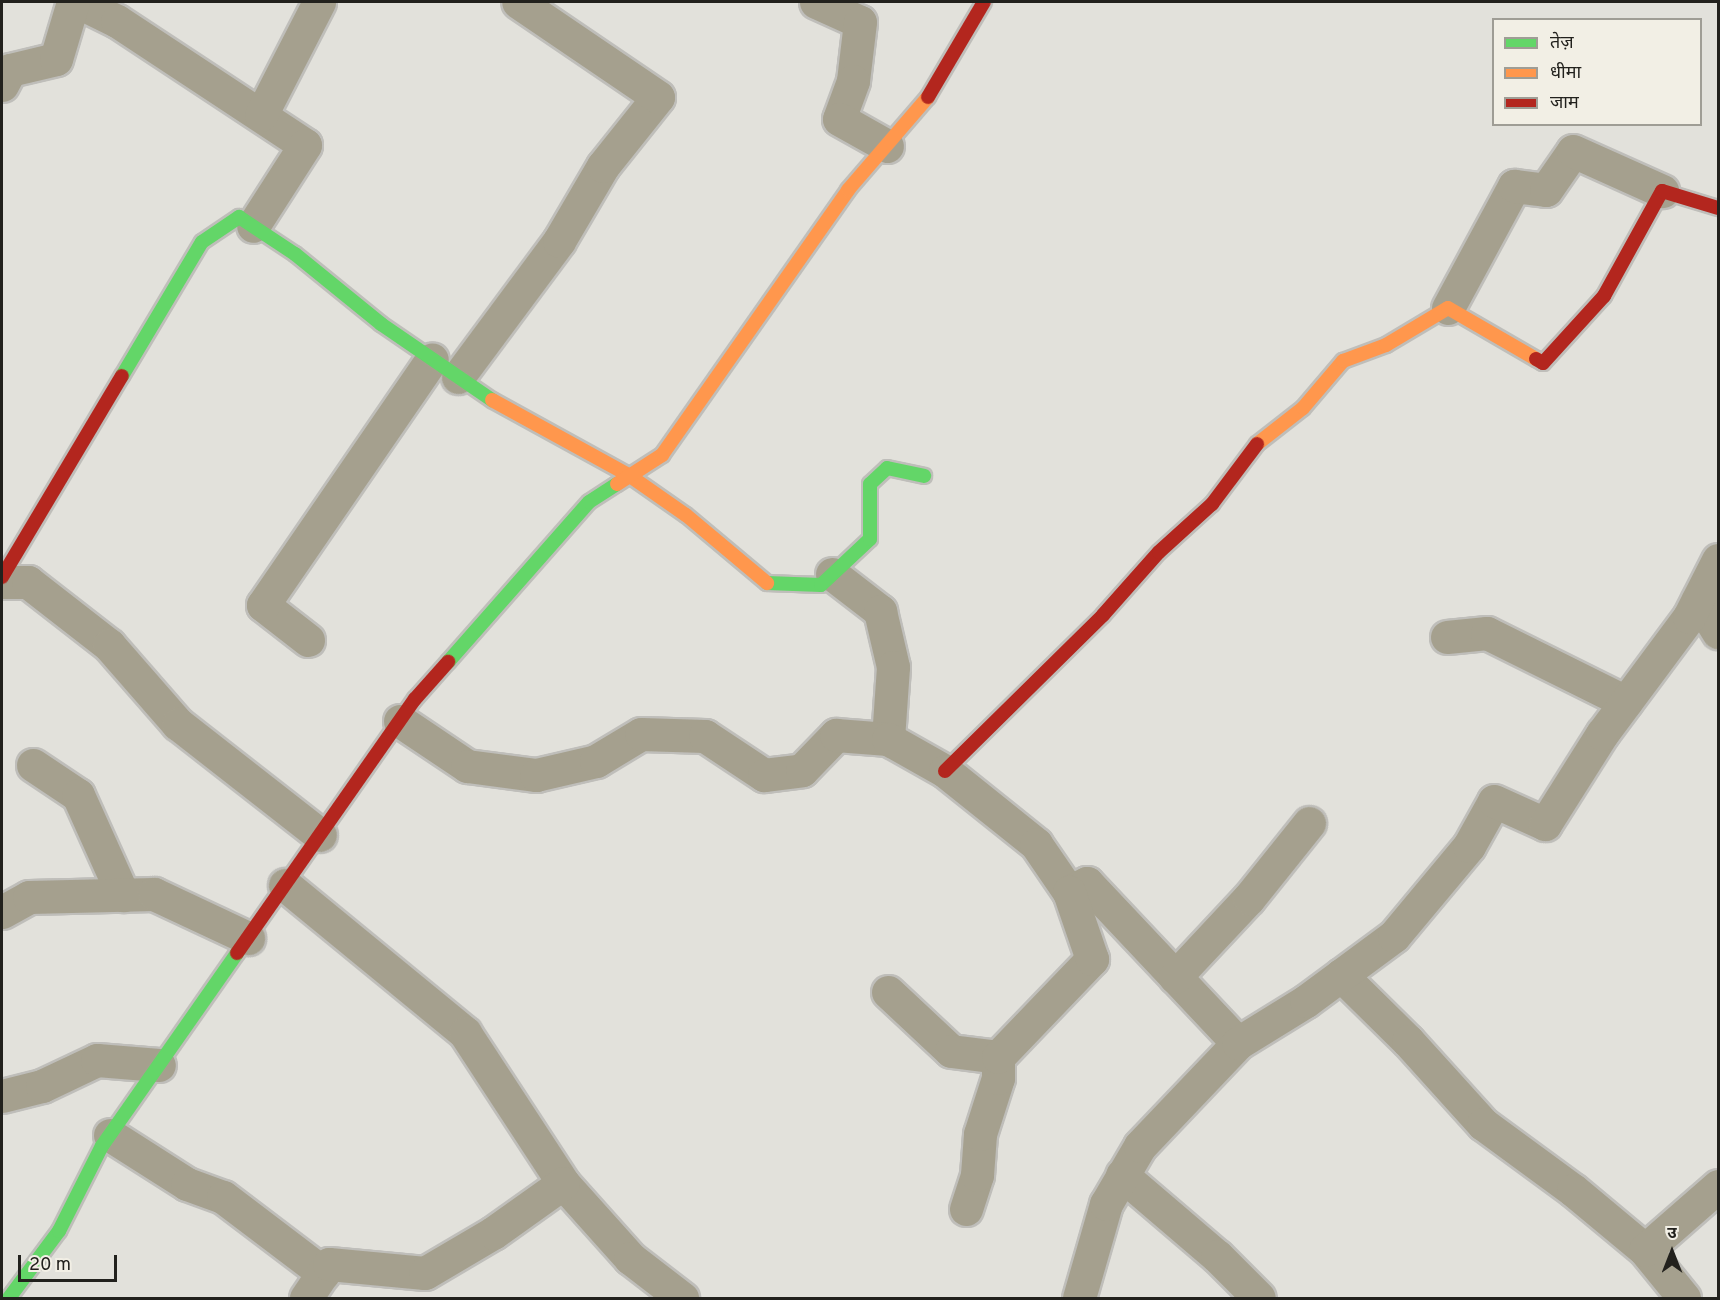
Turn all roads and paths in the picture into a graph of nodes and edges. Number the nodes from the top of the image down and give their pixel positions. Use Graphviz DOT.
graph roads {
  1 [pos="76,2"];
  2 [pos="319,2"];
  3 [pos="518,2"];
  4 [pos="816,2"];
  5 [pos="984,2"];
  6 [pos="2,85"];
  7 [pos="261,115"];
  8 [pos="887,146"];
  9 [pos="1662,191"];
  10 [pos="1719,208"];
  11 [pos="253,226"];
  12 [pos="1448,308"];
  13 [pos="432,359"];
  14 [pos="458,377"];
  15 [pos="630,476"];
  16 [pos="924,476"];
  17 [pos="1719,560"];
  18 [pos="832,574"];
  19 [pos="2,577"];
  20 [pos="2,582"];
  21 [pos="1698,600"];
  22 [pos="1719,632"];
  23 [pos="1447,637"];
  24 [pos="308,640"];
  25 [pos="1626,702"];
  26 [pos="400,721"];
  27 [pos="888,739"];
  28 [pos="33,765"];
  29 [pos="945,771"];
  30 [pos="1309,823"];
  31 [pos="320,835"];
  32 [pos="285,885"];
  33 [pos="1069,892"];
  34 [pos="123,895"];
  35 [pos="2,912"];
  36 [pos="248,938"];
  37 [pos="1341,975"];
  38 [pos="1175,977"];
  39 [pos="888,992"];
  40 [pos="1238,1043"];
  41 [pos="998,1057"];
  42 [pos="159,1065"];
  43 [pos="5,1092"];
  44 [pos="110,1135"];
  45 [pos="1122,1175"];
  46 [pos="563,1183"];
  47 [pos="1719,1186"];
  48 [pos="966,1209"];
  49 [pos="1645,1250"];
  50 [pos="315,1286"];
  51 [pos="9,1299"];
  52 [pos="682,1299"];
  53 [pos="1079,1299"];
  54 [pos="1259,1299"];
  55 [pos="1684,1299"];
  1 -- 6 [label="street"];
  1 -- 7 [label="street"];
  2 -- 7 [label="street"];
  3 -- 14 [label="street"];
  4 -- 8 [label="street"];
  5 -- 8 [label="street"];
  7 -- 11 [label="street"];
  8 -- 15 [label="street"];
  9 -- 10 [label="street"];
  9 -- 12 [label="street"];
  9 -- 12 [label="street"];
  11 -- 13 [label="street"];
  11 -- 19 [label="street"];
  12 -- 29 [label="street"];
  13 -- 14 [label="street"];
  13 -- 24 [label="street"];
  14 -- 15 [label="street"];
  15 -- 18 [label="street"];
  15 -- 26 [label="street"];
  16 -- 18 [label="street"];
  17 -- 21 [label="street"];
  18 -- 27 [label="street"];
  20 -- 31 [label="street"];
  21 -- 22 [label="street"];
  21 -- 25 [label="street"];
  23 -- 25 [label="street"];
  25 -- 37 [label="street"];
  26 -- 27 [label="street"];
  26 -- 31 [label="street"];
  27 -- 29 [label="street"];
  28 -- 34 [label="street"];
  29 -- 33 [label="street"];
  30 -- 38 [label="street"];
  31 -- 32 [label="street"];
  32 -- 36 [label="street"];
  32 -- 46 [label="street"];
  33 -- 38 [label="street"];
  33 -- 41 [label="street"];
  34 -- 35 [label="street"];
  34 -- 36 [label="street"];
  36 -- 42 [label="street"];
  37 -- 40 [label="street"];
  37 -- 49 [label="street"];
  38 -- 40 [label="street"];
  39 -- 41 [label="street"];
  40 -- 45 [label="street"];
  41 -- 48 [label="street"];
  42 -- 43 [label="street"];
  42 -- 44 [label="street"];
  44 -- 50 [label="street"];
  44 -- 51 [label="street"];
  45 -- 53 [label="street"];
  45 -- 54 [label="street"];
  46 -- 50 [label="street"];
  46 -- 52 [label="street"];
  47 -- 49 [label="street"];
  49 -- 55 [label="street"];
}
